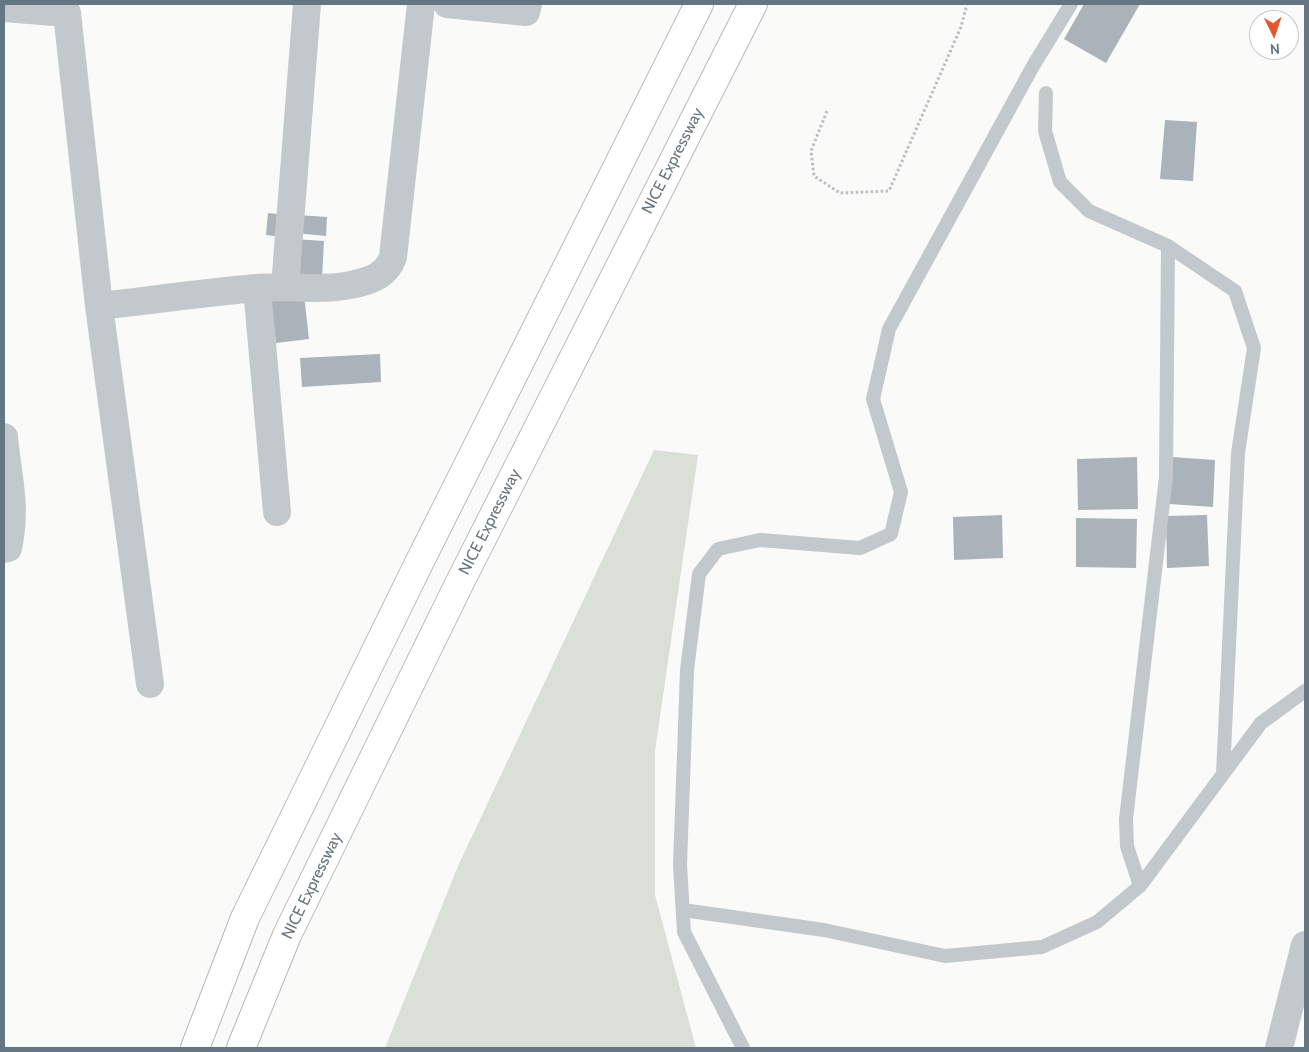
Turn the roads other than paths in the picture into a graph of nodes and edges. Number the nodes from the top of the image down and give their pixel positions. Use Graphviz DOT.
graph roads {
  1 [pos="306,4"];
  2 [pos="421,4"];
  3 [pos="447,4"];
  4 [pos="528,4"];
  5 [pos="699,4"];
  6 [pos="753,4"];
  7 [pos="1071,4"];
  8 [pos="4,8"];
  9 [pos="1046,93"];
  10 [pos="1168,246"];
  11 [pos="285,287"];
  12 [pos="257,288"];
  13 [pos="99,306"];
  14 [pos="4,437"];
  15 [pos="277,512"];
  16 [pos="4,549"];
  17 [pos="150,684"];
  18 [pos="1305,691"];
  19 [pos="1223,774"];
  20 [pos="1140,886"];
  21 [pos="683,910"];
  22 [pos="1305,945"];
  23 [pos="195,1048"];
  24 [pos="242,1048"];
  25 [pos="743,1048"];
  26 [pos="1279,1048"];
  1 -- 11 [label="street"];
  2 -- 11 [label="street"];
  3 -- 4 [label="street"];
  5 -- 23 [label="highway"];
  6 -- 24 [label="highway, NICE Expressway"];
  7 -- 21 [label="lane"];
  8 -- 13 [label="street"];
  9 -- 10 [label="lane"];
  10 -- 19 [label="lane"];
  10 -- 20 [label="lane"];
  11 -- 12 [label="street"];
  12 -- 13 [label="street"];
  12 -- 15 [label="street"];
  13 -- 17 [label="street"];
  14 -- 16 [label="street"];
  18 -- 19 [label="lane"];
  19 -- 20 [label="lane"];
  20 -- 21 [label="lane"];
  21 -- 25 [label="lane"];
  22 -- 26 [label="street"];
}
